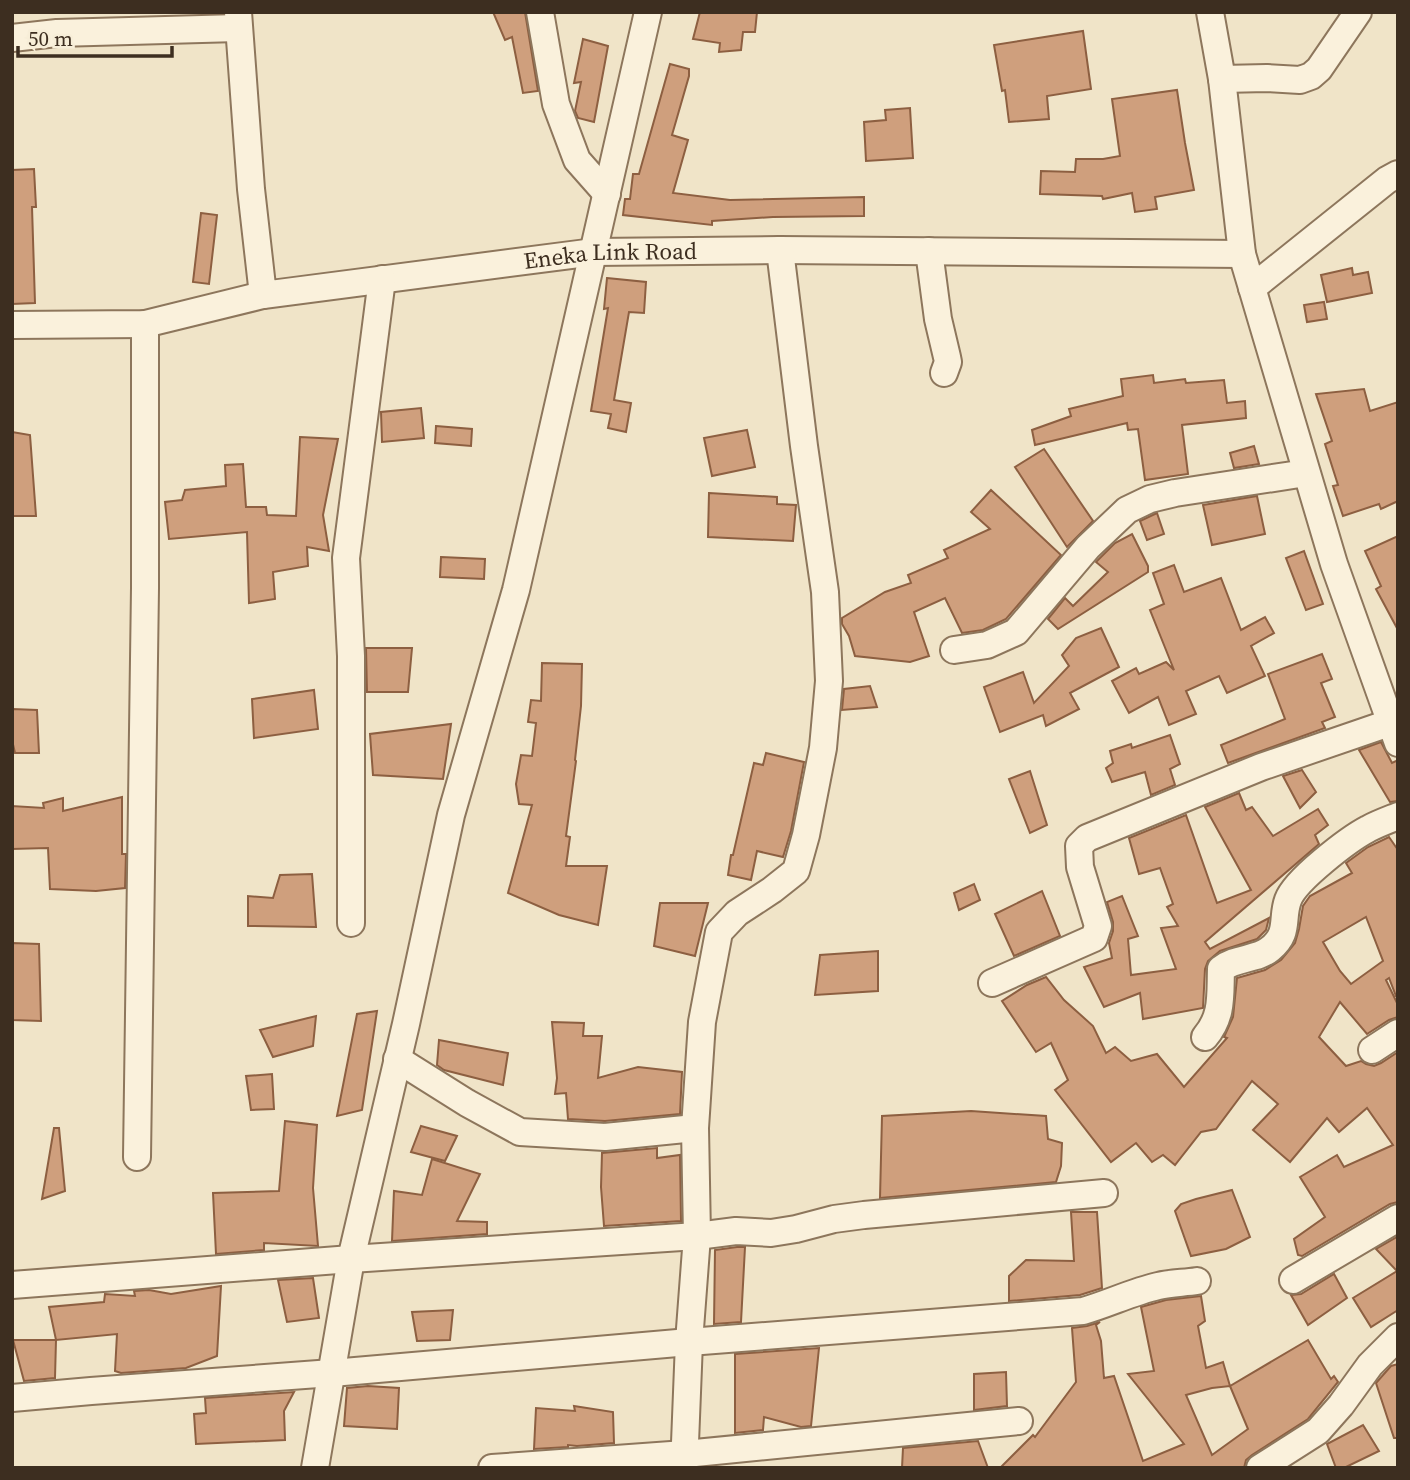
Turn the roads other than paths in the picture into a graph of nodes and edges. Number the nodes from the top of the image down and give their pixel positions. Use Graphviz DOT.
graph roads {
  1 [pos="540,12"];
  2 [pos="648,12"];
  3 [pos="1210,12"];
  4 [pos="1358,12"];
  5 [pos="238,20"];
  6 [pos="12,38"];
  7 [pos="1222,79"];
  8 [pos="1398,174"];
  9 [pos="607,194"];
  10 [pos="780,250"];
  11 [pos="929,251"];
  12 [pos="594,252"];
  13 [pos="1242,254"];
  14 [pos="382,279"];
  15 [pos="1252,288"];
  16 [pos="264,295"];
  17 [pos="145,324"];
  18 [pos="12,325"];
  19 [pos="944,373"];
  20 [pos="1306,473"];
  21 [pos="954,650"];
  22 [pos="1395,729"];
  23 [pos="1398,816"];
  24 [pos="351,923"];
  25 [pos="992,983"];
  26 [pos="1398,1033"];
  27 [pos="1205,1037"];
  28 [pos="1372,1050"];
  29 [pos="397,1059"];
  30 [pos="695,1128"];
  31 [pos="137,1157"];
  32 [pos="1104,1194"];
  33 [pos="1398,1218"];
  34 [pos="697,1236"];
  35 [pos="351,1259"];
  36 [pos="1293,1280"];
  37 [pos="1197,1281"];
  38 [pos="12,1285"];
  39 [pos="1398,1337"];
  40 [pos="689,1342"];
  41 [pos="332,1373"];
  42 [pos="12,1398"];
  43 [pos="1019,1422"];
  44 [pos="684,1461"];
  45 [pos="315,1468"];
  46 [pos="492,1468"];
  47 [pos="1260,1468"];
  1 -- 9 [label="street"];
  2 -- 9 [label="street"];
  3 -- 7 [label="street"];
  4 -- 7 [label="street"];
  5 -- 6 [label="street"];
  5 -- 16 [label="street"];
  7 -- 13 [label="street"];
  8 -- 15 [label="street"];
  9 -- 12 [label="street"];
  10 -- 11 [label="street, Eneka Link Road"];
  10 -- 12 [label="street, Eneka Link Road"];
  10 -- 30 [label="street"];
  11 -- 13 [label="street, Eneka Link Road"];
  11 -- 19 [label="street"];
  12 -- 14 [label="street, Eneka Link Road"];
  12 -- 29 [label="street"];
  13 -- 15 [label="street"];
  14 -- 16 [label="street, Eneka Link Road"];
  14 -- 24 [label="street"];
  15 -- 20 [label="street"];
  16 -- 17 [label="street, Eneka Link Road"];
  17 -- 18 [label="street, Eneka Link Road"];
  17 -- 31 [label="street"];
  20 -- 21 [label="street"];
  20 -- 22 [label="street"];
  22 -- 25 [label="street"];
  23 -- 27 [label="street"];
  26 -- 28 [label="street"];
  29 -- 30 [label="street"];
  29 -- 35 [label="street"];
  30 -- 34 [label="street"];
  32 -- 34 [label="street"];
  33 -- 36 [label="street"];
  34 -- 35 [label="street"];
  34 -- 40 [label="street"];
  35 -- 38 [label="street"];
  35 -- 41 [label="street"];
  37 -- 40 [label="street"];
  39 -- 47 [label="street"];
  40 -- 41 [label="street"];
  40 -- 44 [label="street"];
  41 -- 42 [label="street"];
  41 -- 45 [label="street"];
  43 -- 44 [label="street"];
  44 -- 46 [label="street"];
}
